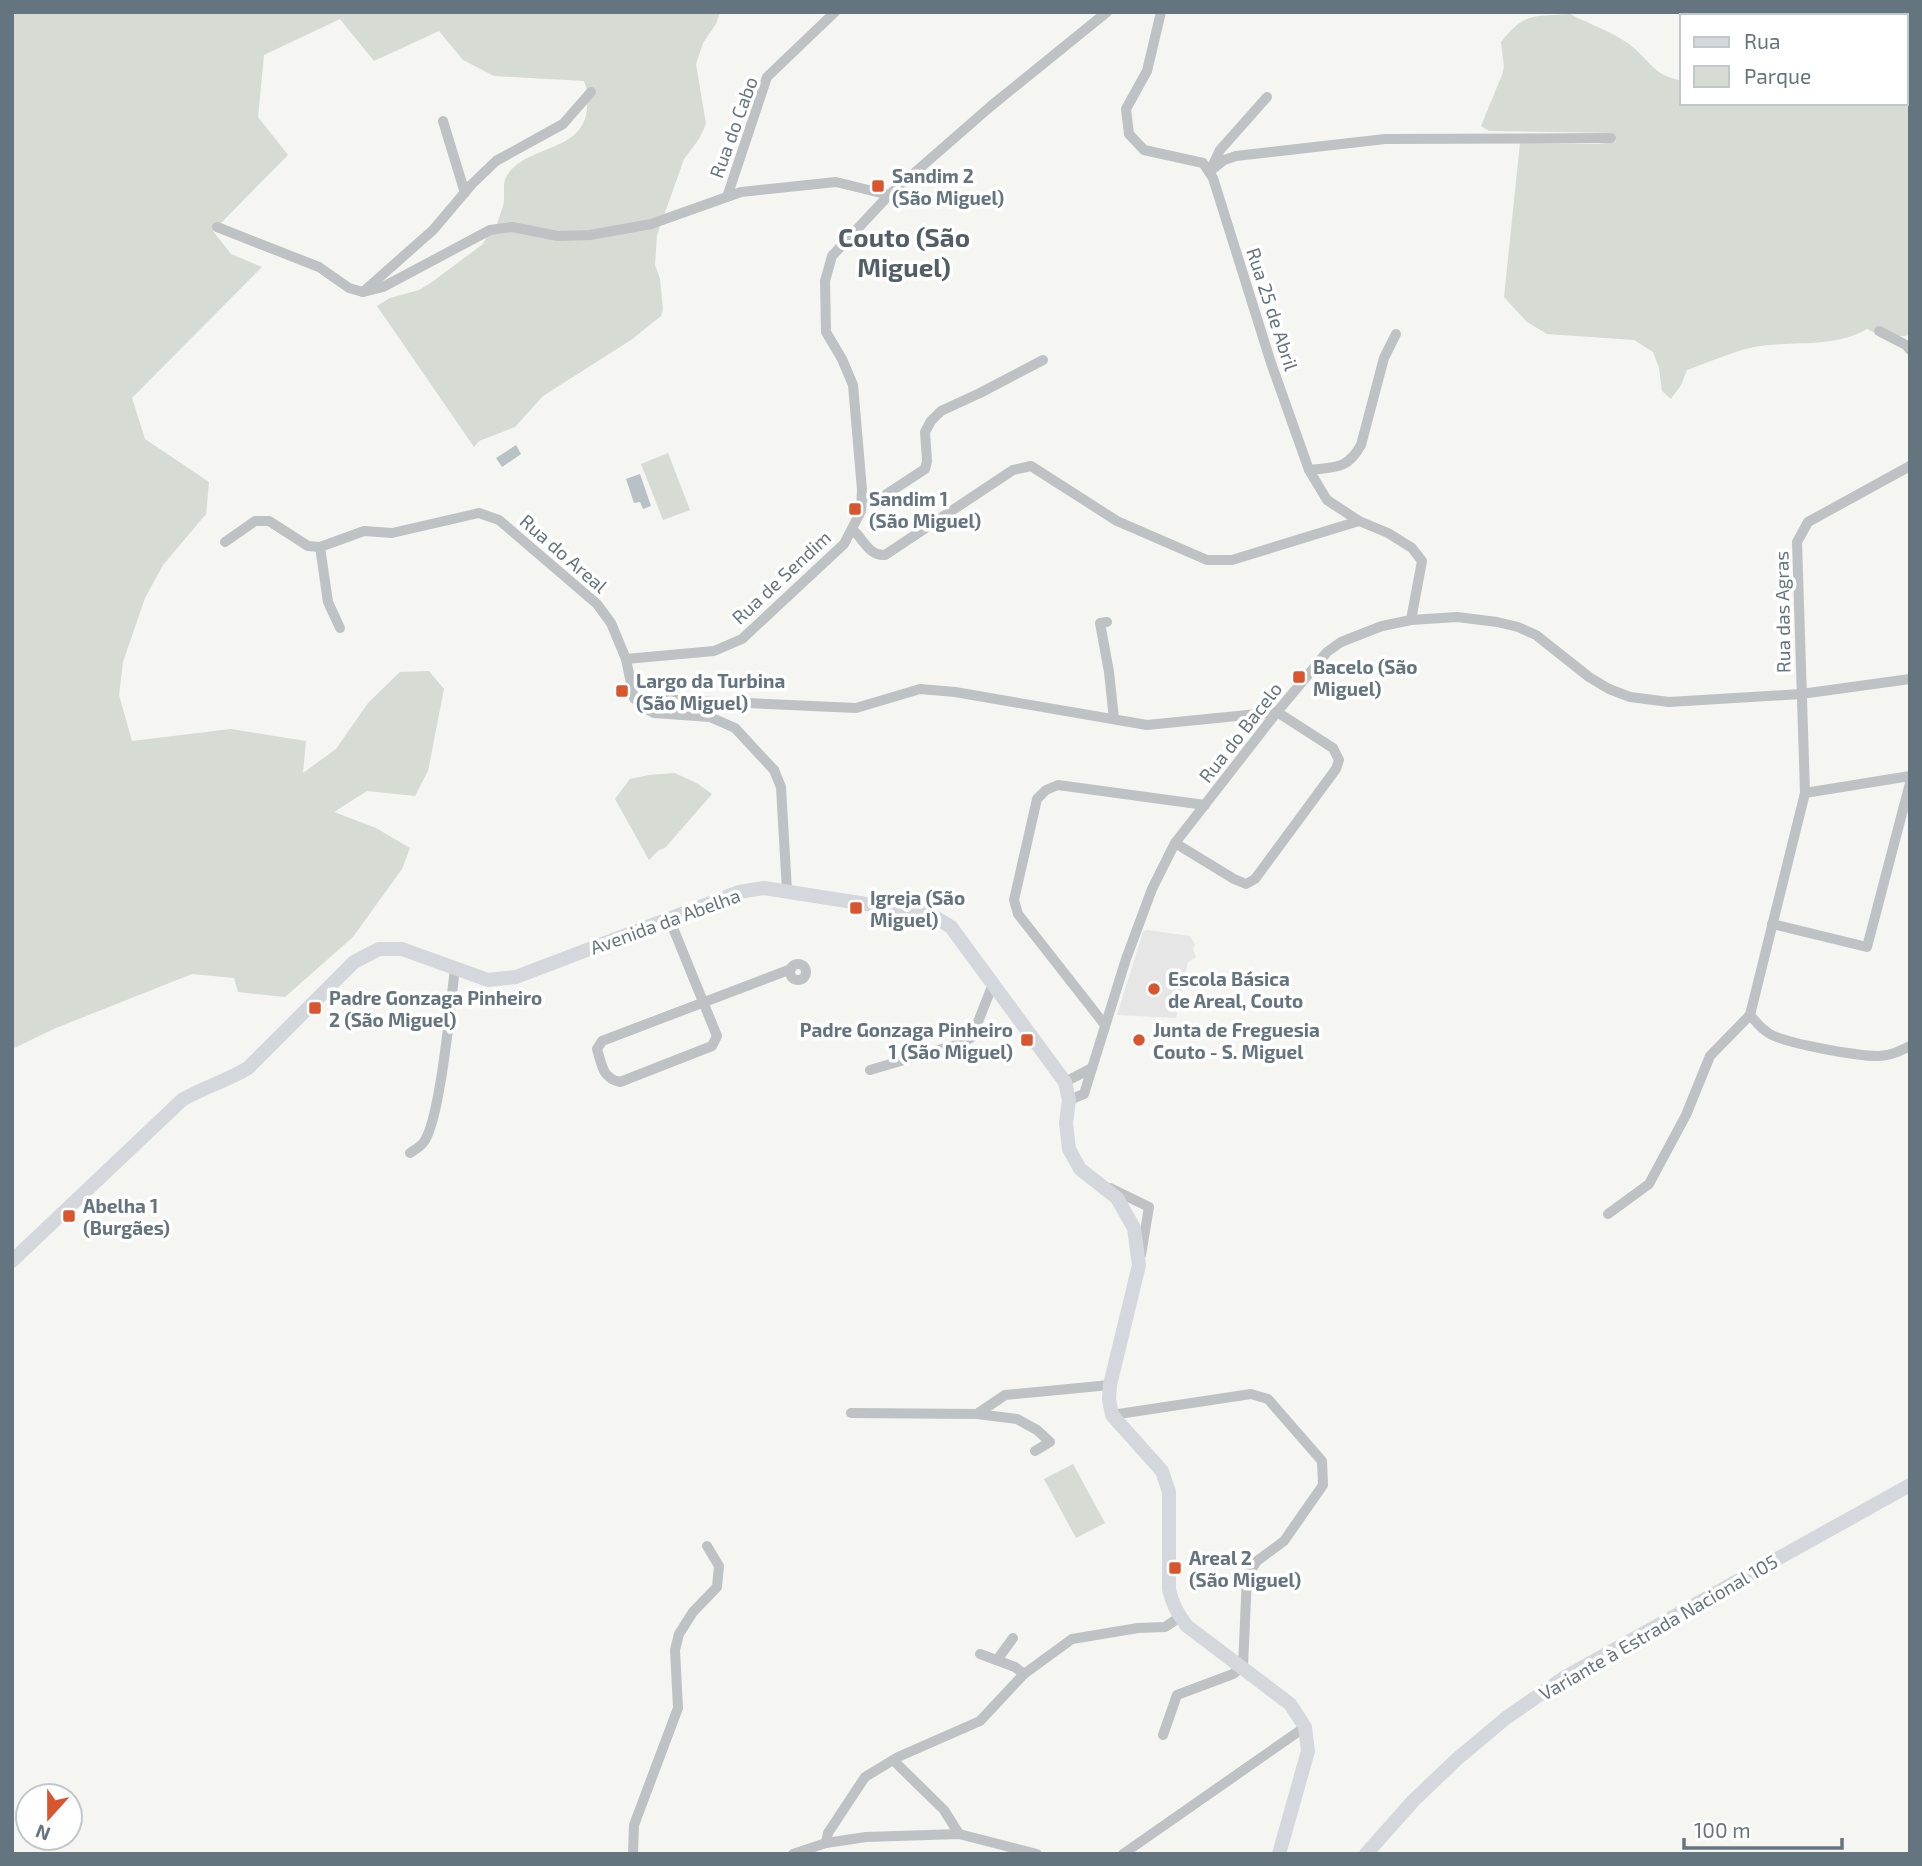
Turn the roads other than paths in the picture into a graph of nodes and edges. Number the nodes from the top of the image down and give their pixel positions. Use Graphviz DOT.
graph roads {
  1 [pos="835,12"];
  2 [pos="1107,12"];
  3 [pos="1161,12"];
  4 [pos="591,92"];
  5 [pos="1268,97"];
  6 [pos="443,121"];
  7 [pos="1611,138"];
  8 [pos="1209,172"];
  9 [pos="465,192"];
  10 [pos="890,195"];
  11 [pos="727,197"];
  12 [pos="217,227"];
  13 [pos="363,292"];
  14 [pos="1879,331"];
  15 [pos="1396,334"];
  16 [pos="1910,350"];
  17 [pos="1043,360"];
  18 [pos="1910,466"];
  19 [pos="1309,470"];
  20 [pos="862,502"];
  21 [pos="1359,521"];
  22 [pos="853,530"];
  23 [pos="225,542"];
  24 [pos="320,547"];
  25 [pos="1411,620"];
  26 [pos="1107,622"];
  27 [pos="340,628"];
  28 [pos="626,659"];
  29 [pos="1910,679"];
  30 [pos="1801,694"];
  31 [pos="634,698"];
  32 [pos="1277,712"];
  33 [pos="1114,719"];
  34 [pos="1910,776"];
  35 [pos="1910,783"];
  36 [pos="1805,793"];
  37 [pos="1205,805"];
  38 [pos="1175,843"];
  39 [pos="787,891"];
  40 [pos="669,918"];
  41 [pos="1772,924"];
  42 [pos="455,968"];
  43 [pos="791,969"];
  44 [pos="993,984"];
  45 [pos="703,1001"];
  46 [pos="1750,1015"];
  47 [pos="1105,1026"];
  48 [pos="1910,1046"];
  49 [pos="1093,1068"];
  50 [pos="870,1070"];
  51 [pos="1065,1082"];
  52 [pos="1069,1100"];
  53 [pos="410,1153"];
  54 [pos="1100,1185"];
  55 [pos="1608,1214"];
  56 [pos="12,1261"];
  57 [pos="1139,1265"];
  58 [pos="1110,1385"];
  59 [pos="851,1413"];
  60 [pos="977,1414"];
  61 [pos="1112,1415"];
  62 [pos="1035,1451"];
  63 [pos="1910,1485"];
  64 [pos="706,1546"];
  65 [pos="1180,1617"];
  66 [pos="1013,1639"];
  67 [pos="981,1654"];
  68 [pos="997,1660"];
  69 [pos="1243,1666"];
  70 [pos="1024,1674"];
  71 [pos="1306,1727"];
  72 [pos="1163,1735"];
  73 [pos="893,1760"];
  74 [pos="959,1834"];
  75 [pos="826,1843"];
  76 [pos="633,1854"];
  77 [pos="793,1854"];
  78 [pos="1037,1854"];
  79 [pos="1124,1854"];
  80 [pos="1279,1854"];
  81 [pos="1366,1854"];
  1 -- 11 [label="street, Rua do Cabo"];
  2 -- 10 [label="street, Rua de Sendim"];
  3 -- 8 [label="street"];
  4 -- 9 [label="street"];
  5 -- 8 [label="street"];
  6 -- 9 [label="street"];
  7 -- 8 [label="street"];
  8 -- 19 [label="street, Rua 25 de Abril"];
  9 -- 13 [label="street"];
  10 -- 11 [label="street"];
  10 -- 20 [label="street, Rua de Sendim"];
  11 -- 13 [label="street"];
  12 -- 13 [label="street"];
  14 -- 16 [label="street"];
  15 -- 19 [label="street"];
  17 -- 20 [label="street"];
  18 -- 30 [label="street, Rua das Agras"];
  19 -- 21 [label="street, Rua 25 de Abril"];
  20 -- 22 [label="street, Rua de Sendim"];
  21 -- 22 [label="street"];
  21 -- 25 [label="street, Rua 25 de Abril"];
  22 -- 28 [label="street, Rua de Sendim"];
  23 -- 24 [label="street"];
  24 -- 27 [label="street"];
  24 -- 28 [label="street, Rua do Areal"];
  25 -- 30 [label="street, Rua do Bacelo"];
  25 -- 32 [label="street, Rua do Bacelo"];
  26 -- 33 [label="street"];
  28 -- 31 [label="street, Rua do Areal"];
  29 -- 30 [label="street, Rua do Bacelo"];
  30 -- 36 [label="street, Rua das Agras"];
  31 -- 33 [label="street"];
  31 -- 39 [label="street"];
  32 -- 33 [label="street"];
  32 -- 37 [label="street, Rua do Bacelo"];
  32 -- 38 [label="street"];
  34 -- 36 [label="street"];
  35 -- 41 [label="street"];
  36 -- 41 [label="street, Rua das Agras"];
  37 -- 38 [label="street, Rua do Bacelo"];
  37 -- 47 [label="street"];
  38 -- 47 [label="street, Rua do Bacelo"];
  39 -- 40 [label="main road, Avenida da Abelha"];
  39 -- 44 [label="main road, Avenida da Abelha"];
  40 -- 42 [label="main road, Avenida da Abelha"];
  40 -- 45 [label="street"];
  41 -- 46 [label="street, Rua das Agras"];
  42 -- 53 [label="street"];
  42 -- 56 [label="main road, Avenida da Abelha"];
  43 -- 45 [label="street"];
  44 -- 50 [label="street"];
  44 -- 51 [label="main road, Avenida da Abelha"];
  45 -- 45 [label="street"];
  46 -- 48 [label="street"];
  46 -- 55 [label="street"];
  47 -- 49 [label="street, Rua do Bacelo"];
  49 -- 51 [label="street"];
  49 -- 52 [label="street, Rua do Bacelo"];
  51 -- 52 [label="main road, Avenida da Abelha"];
  52 -- 54 [label="main road, Avenida da Abelha"];
  54 -- 57 [label="main road, Avenida da Abelha"];
  54 -- 57 [label="street"];
  57 -- 58 [label="main road, Avenida da Abelha"];
  58 -- 60 [label="street"];
  58 -- 61 [label="main road, Avenida da Abelha"];
  59 -- 60 [label="street"];
  60 -- 62 [label="street"];
  61 -- 65 [label="main road"];
  61 -- 69 [label="street"];
  63 -- 81 [label="main road, Variante à Estrada Nacional 105"];
  64 -- 76 [label="street"];
  65 -- 69 [label="main road"];
  65 -- 70 [label="street"];
  66 -- 68 [label="street"];
  67 -- 68 [label="street"];
  68 -- 70 [label="street"];
  69 -- 71 [label="main road"];
  69 -- 72 [label="street"];
  70 -- 73 [label="street"];
  71 -- 79 [label="street"];
  71 -- 80 [label="main road"];
  73 -- 74 [label="street"];
  73 -- 75 [label="street"];
  74 -- 75 [label="street"];
  74 -- 78 [label="street"];
  75 -- 77 [label="street"];
}
